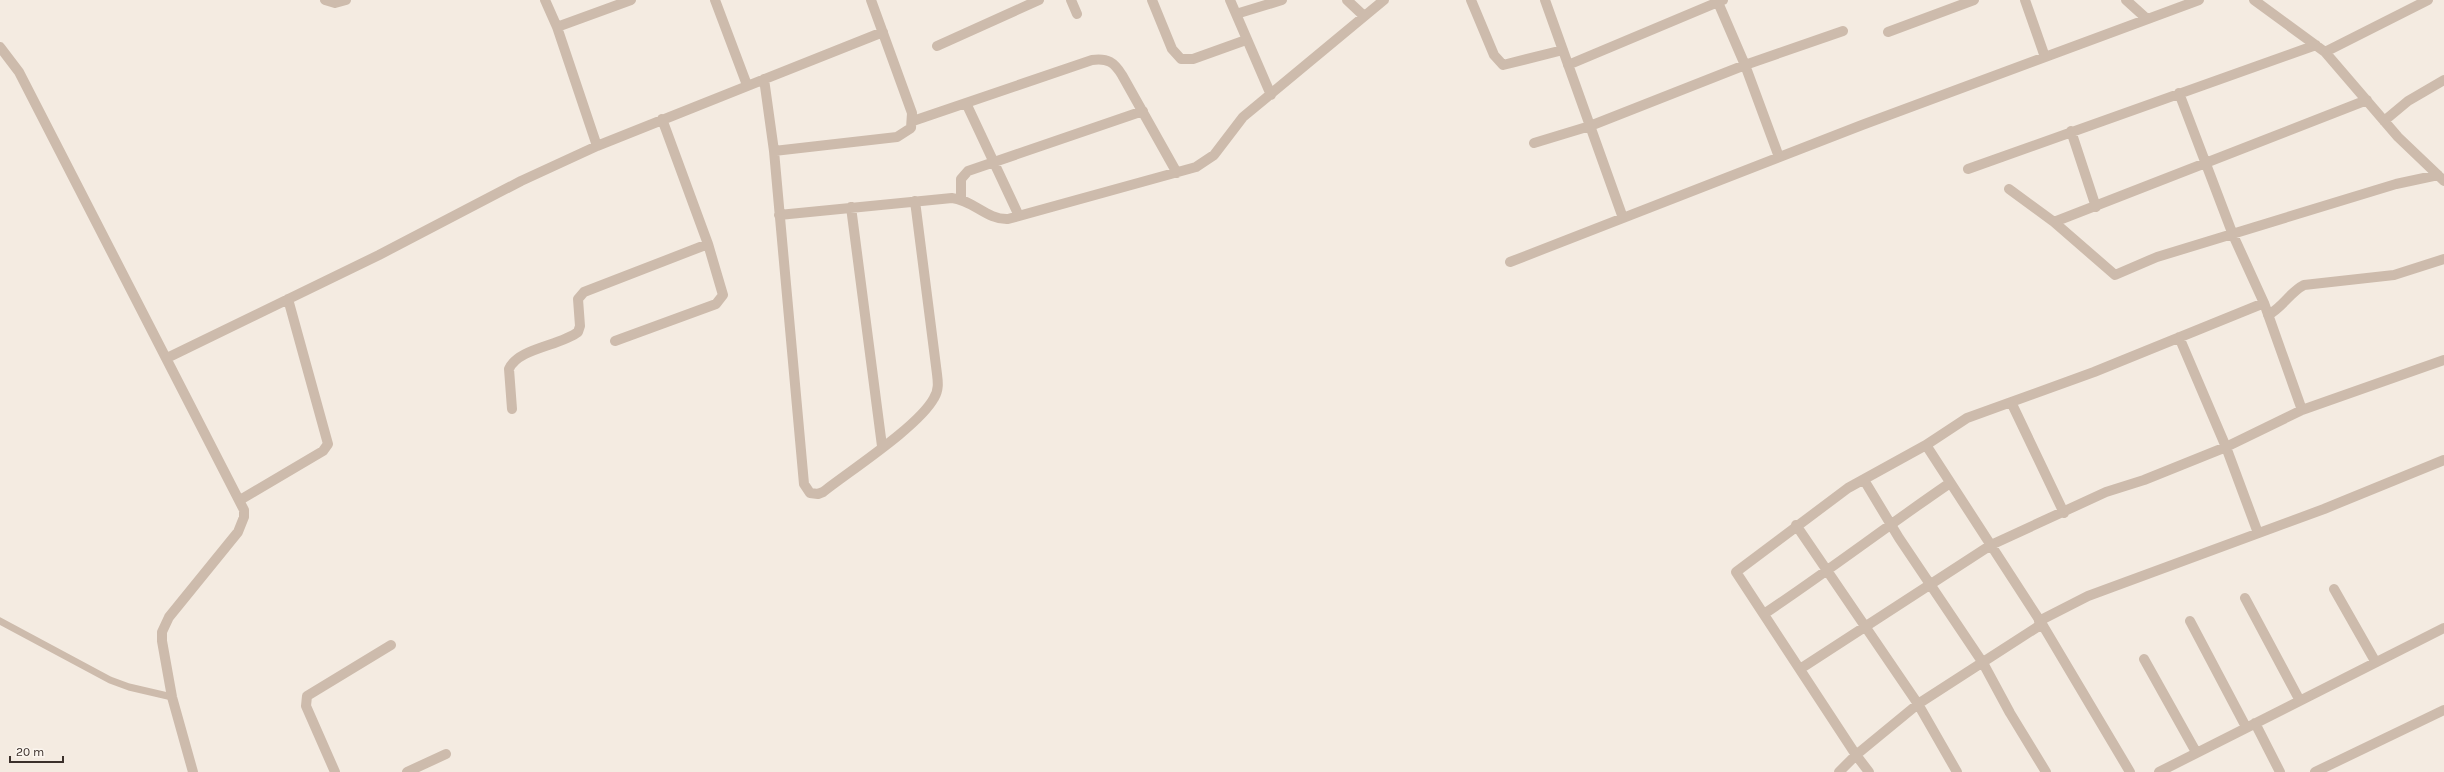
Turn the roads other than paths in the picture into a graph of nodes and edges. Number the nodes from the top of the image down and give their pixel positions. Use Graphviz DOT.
graph roads {
  1 [pos="325,0"];
  2 [pos="346,0"];
  3 [pos="545,0"];
  4 [pos="631,0"];
  5 [pos="714,0"];
  6 [pos="871,0"];
  7 [pos="1039,0"];
  8 [pos="1072,0"];
  9 [pos="1152,0"];
  10 [pos="1230,0"];
  11 [pos="1282,0"];
  12 [pos="1348,0"];
  13 [pos="1384,0"];
  14 [pos="1471,0"];
  15 [pos="1546,0"];
  16 [pos="1719,0"];
  17 [pos="1974,0"];
  18 [pos="2025,0"];
  19 [pos="2126,0"];
  20 [pos="2199,0"];
  21 [pos="2428,0"];
  22 [pos="2260,1"];
  23 [pos="1077,14"];
  24 [pos="1236,14"];
  25 [pos="1364,16"];
  26 [pos="2146,19"];
  27 [pos="557,27"];
  28 [pos="1843,31"];
  29 [pos="883,32"];
  30 [pos="1888,32"];
  31 [pos="1246,40"];
  32 [pos="2316,45"];
  33 [pos="937,46"];
  34 [pos="0,48"];
  35 [pos="1563,50"];
  36 [pos="2325,52"];
  37 [pos="2045,57"];
  38 [pos="1568,65"];
  39 [pos="1745,65"];
  40 [pos="764,79"];
  41 [pos="2444,80"];
  42 [pos="747,85"];
  43 [pos="2179,93"];
  44 [pos="1272,95"];
  45 [pos="2366,100"];
  46 [pos="966,103"];
  47 [pos="1143,112"];
  48 [pos="662,119"];
  49 [pos="913,121"];
  50 [pos="2384,121"];
  51 [pos="1590,126"];
  52 [pos="2071,131"];
  53 [pos="1534,143"];
  54 [pos="597,146"];
  55 [pos="774,151"];
  56 [pos="1779,157"];
  57 [pos="992,162"];
  58 [pos="2206,164"];
  59 [pos="1968,169"];
  60 [pos="1177,173"];
  61 [pos="2441,178"];
  62 [pos="2009,189"];
  63 [pos="961,199"];
  64 [pos="915,201"];
  65 [pos="2096,206"];
  66 [pos="851,207"];
  67 [pos="779,215"];
  68 [pos="1019,216"];
  69 [pos="1623,218"];
  70 [pos="2054,222"];
  71 [pos="2233,235"];
  72 [pos="708,244"];
  73 [pos="2444,259"];
  74 [pos="1510,262"];
  75 [pos="288,299"];
  76 [pos="2264,303"];
  77 [pos="2268,315"];
  78 [pos="2179,337"];
  79 [pos="615,341"];
  80 [pos="167,358"];
  81 [pos="2444,360"];
  82 [pos="2011,402"];
  83 [pos="512,409"];
  84 [pos="2302,410"];
  85 [pos="882,446"];
  86 [pos="1926,446"];
  87 [pos="2226,446"];
  88 [pos="2444,460"];
  89 [pos="1864,480"];
  90 [pos="1950,483"];
  91 [pos="240,500"];
  92 [pos="2064,513"];
  93 [pos="1891,524"];
  94 [pos="1796,525"];
  95 [pos="2258,533"];
  96 [pos="1991,545"];
  97 [pos="1828,571"];
  98 [pos="1931,585"];
  99 [pos="2334,589"];
  100 [pos="2245,598"];
  101 [pos="1764,614"];
  102 [pos="0,621"];
  103 [pos="2190,621"];
  104 [pos="2041,622"];
  105 [pos="1866,627"];
  106 [pos="2444,628"];
  107 [pos="390,645"];
  108 [pos="2144,659"];
  109 [pos="2375,661"];
  110 [pos="1983,662"];
  111 [pos="1800,669"];
  112 [pos="172,697"];
  113 [pos="2299,699"];
  114 [pos="1918,704"];
  115 [pos="2444,710"];
  116 [pos="2250,725"];
  117 [pos="2196,752"];
  118 [pos="446,754"];
  119 [pos="1856,755"];
  120 [pos="193,772"];
  121 [pos="335,772"];
  122 [pos="407,772"];
  123 [pos="1839,772"];
  124 [pos="1869,772"];
  125 [pos="1957,772"];
  126 [pos="2046,772"];
  127 [pos="2130,772"];
  128 [pos="2159,772"];
  129 [pos="2280,772"];
  130 [pos="2315,772"];
  1 -- 2 [label="street"];
  3 -- 27 [label="street"];
  4 -- 27 [label="street"];
  5 -- 42 [label="street"];
  6 -- 29 [label="street"];
  7 -- 33 [label="street"];
  8 -- 23 [label="street"];
  9 -- 31 [label="street"];
  10 -- 24 [label="street"];
  11 -- 24 [label="street"];
  12 -- 25 [label="street"];
  13 -- 25 [label="street"];
  14 -- 35 [label="street"];
  15 -- 35 [label="street"];
  16 -- 38 [label="street"];
  16 -- 39 [label="street"];
  17 -- 30 [label="street"];
  18 -- 37 [label="street"];
  19 -- 26 [label="street"];
  20 -- 26 [label="street"];
  21 -- 36 [label="street"];
  22 -- 32 [label="street"];
  24 -- 31 [label="street"];
  25 -- 44 [label="street"];
  26 -- 37 [label="street"];
  27 -- 54 [label="street"];
  28 -- 39 [label="street"];
  29 -- 40 [label="street"];
  29 -- 49 [label="street"];
  31 -- 44 [label="street"];
  32 -- 36 [label="street"];
  32 -- 43 [label="street"];
  34 -- 80 [label="street"];
  35 -- 38 [label="street"];
  36 -- 45 [label="street"];
  37 -- 56 [label="street"];
  38 -- 51 [label="street"];
  39 -- 51 [label="street"];
  39 -- 56 [label="street"];
  40 -- 42 [label="street"];
  40 -- 55 [label="street"];
  41 -- 50 [label="street"];
  42 -- 48 [label="street"];
  43 -- 52 [label="street"];
  43 -- 58 [label="street"];
  44 -- 60 [label="street"];
  45 -- 50 [label="street"];
  45 -- 58 [label="street"];
  46 -- 47 [label="street"];
  46 -- 49 [label="street"];
  46 -- 57 [label="street"];
  47 -- 57 [label="street"];
  47 -- 60 [label="street"];
  48 -- 54 [label="street"];
  48 -- 72 [label="street"];
  49 -- 55 [label="street"];
  50 -- 61 [label="street"];
  51 -- 53 [label="street"];
  51 -- 69 [label="street"];
  52 -- 59 [label="street"];
  52 -- 65 [label="street"];
  54 -- 75 [label="street"];
  55 -- 67 [label="street"];
  56 -- 69 [label="street"];
  57 -- 63 [label="street"];
  57 -- 68 [label="street"];
  58 -- 65 [label="street"];
  58 -- 71 [label="street"];
  60 -- 68 [label="street"];
  61 -- 71 [label="street"];
  62 -- 70 [label="street"];
  63 -- 64 [label="street"];
  63 -- 68 [label="street"];
  64 -- 66 [label="street"];
  64 -- 85 [label="street"];
  65 -- 70 [label="street"];
  66 -- 67 [label="street"];
  66 -- 85 [label="street"];
  67 -- 85 [label="street"];
  69 -- 74 [label="street"];
  70 -- 71 [label="street"];
  71 -- 76 [label="street"];
  72 -- 79 [label="street"];
  72 -- 83 [label="street"];
  73 -- 77 [label="street"];
  75 -- 80 [label="street"];
  75 -- 91 [label="street"];
  76 -- 77 [label="street"];
  76 -- 78 [label="street"];
  77 -- 84 [label="street"];
  78 -- 82 [label="street"];
  78 -- 87 [label="street"];
  80 -- 91 [label="street"];
  81 -- 84 [label="street"];
  82 -- 86 [label="street"];
  82 -- 92 [label="street"];
  84 -- 87 [label="street"];
  86 -- 89 [label="street"];
  86 -- 90 [label="street"];
  87 -- 92 [label="street"];
  87 -- 95 [label="street"];
  88 -- 95 [label="street"];
  89 -- 93 [label="street"];
  89 -- 94 [label="street"];
  90 -- 93 [label="street"];
  90 -- 96 [label="street"];
  91 -- 112 [label="street"];
  92 -- 96 [label="street"];
  93 -- 97 [label="street"];
  93 -- 98 [label="street"];
  94 -- 97 [label="street"];
  94 -- 101 [label="street"];
  95 -- 104 [label="street"];
  96 -- 98 [label="street"];
  96 -- 104 [label="street"];
  97 -- 101 [label="street"];
  97 -- 105 [label="street"];
  98 -- 105 [label="street"];
  98 -- 110 [label="street"];
  99 -- 109 [label="street"];
  100 -- 113 [label="street"];
  101 -- 111 [label="street"];
  102 -- 112 [label="lane"];
  103 -- 116 [label="street"];
  104 -- 110 [label="street"];
  104 -- 127 [label="street"];
  105 -- 111 [label="street"];
  105 -- 114 [label="street"];
  106 -- 109 [label="street"];
  107 -- 121 [label="street"];
  108 -- 117 [label="street"];
  109 -- 113 [label="street"];
  110 -- 114 [label="street"];
  110 -- 126 [label="street"];
  111 -- 119 [label="street"];
  112 -- 120 [label="street"];
  113 -- 116 [label="street"];
  114 -- 119 [label="street"];
  114 -- 125 [label="street"];
  115 -- 130 [label="street"];
  116 -- 117 [label="street"];
  116 -- 129 [label="street"];
  117 -- 128 [label="street"];
  118 -- 122 [label="street"];
  119 -- 123 [label="street"];
  119 -- 124 [label="street"];
}
